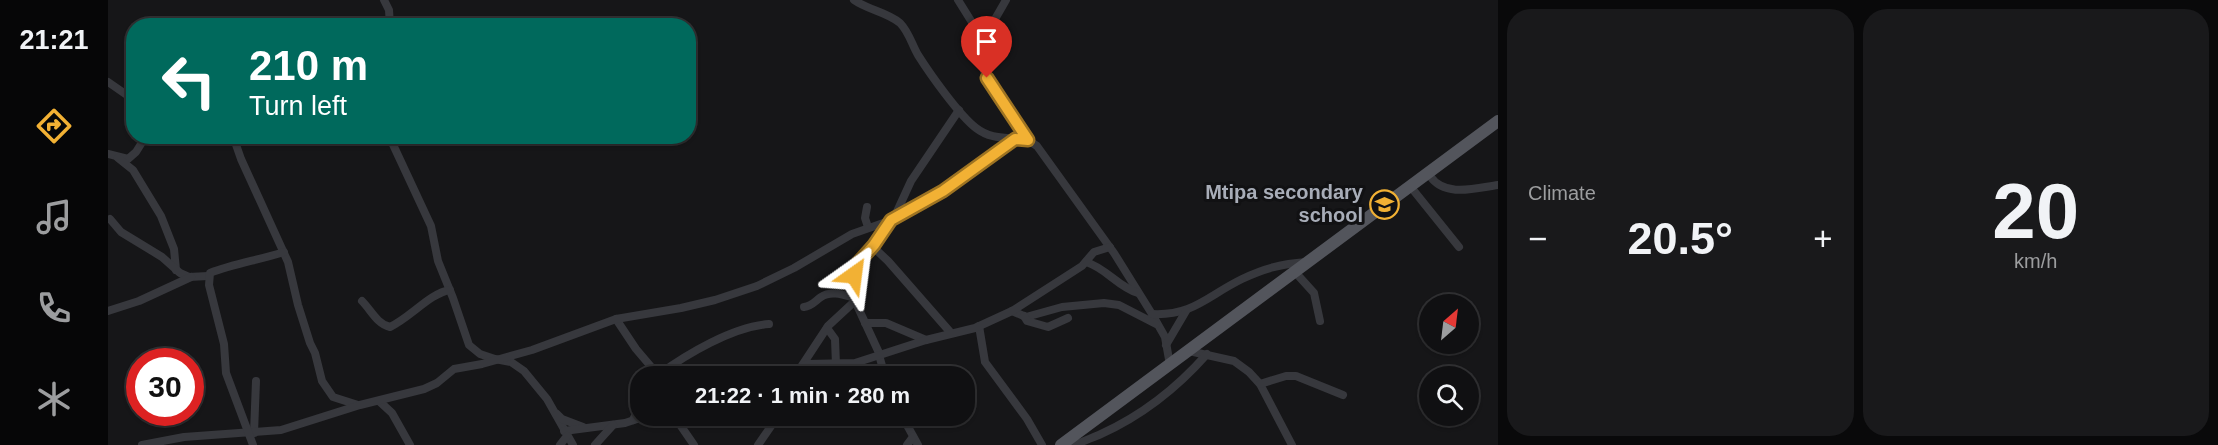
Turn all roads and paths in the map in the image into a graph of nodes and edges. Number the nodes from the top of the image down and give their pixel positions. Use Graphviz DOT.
graph roads {
  1 [pos="384,0"];
  2 [pos="854,0"];
  3 [pos="958,0"];
  4 [pos="1006,0"];
  5 [pos="390,18"];
  6 [pos="983,40"];
  7 [pos="108,82"];
  8 [pos="126,94"];
  9 [pos="959,110"];
  10 [pos="1498,121"];
  11 [pos="1015,139"];
  12 [pos="1028,140"];
  13 [pos="140,144"];
  14 [pos="235,144"];
  15 [pos="393,144"];
  16 [pos="108,154"];
  17 [pos="118,158"];
  18 [pos="1431,171"];
  19 [pos="1498,185"];
  20 [pos="1410,186"];
  21 [pos="867,207"];
  22 [pos="110,219"];
  23 [pos="893,219"];
  24 [pos="868,227"];
  25 [pos="872,246"];
  26 [pos="1110,247"];
  27 [pos="1459,247"];
  28 [pos="284,252"];
  29 [pos="1086,262"];
  30 [pos="1308,262"];
  31 [pos="176,270"];
  32 [pos="1295,272"];
  33 [pos="208,276"];
  34 [pos="191,277"];
  35 [pos="450,290"];
  36 [pos="1138,293"];
  37 [pos="855,300"];
  38 [pos="362,301"];
  39 [pos="804,307"];
  40 [pos="108,311"];
  41 [pos="1012,311"];
  42 [pos="1186,311"];
  43 [pos="1152,314"];
  44 [pos="1024,316"];
  45 [pos="1068,318"];
  46 [pos="616,319"];
  47 [pos="1320,321"];
  48 [pos="865,323"];
  49 [pos="769,324"];
  50 [pos="1158,324"];
  51 [pos="979,326"];
  52 [pos="827,328"];
  53 [pos="951,333"];
  54 [pos="926,340"];
  55 [pos="1166,345"];
  56 [pos="1189,351"];
  57 [pos="1207,354"];
  58 [pos="879,355"];
  59 [pos="495,359"];
  60 [pos="836,365"];
  61 [pos="1170,365"];
  62 [pos="650,366"];
  63 [pos="672,366"];
  64 [pos="801,366"];
  65 [pos="804,366"];
  66 [pos="882,366"];
  67 [pos="256,381"];
  68 [pos="1260,384"];
  69 [pos="1343,395"];
  70 [pos="378,401"];
  71 [pos="360,405"];
  72 [pos="553,408"];
  73 [pos="630,421"];
  74 [pos="613,425"];
  75 [pos="681,426"];
  76 [pos="771,426"];
  77 [pos="908,426"];
  78 [pos="585,428"];
  79 [pos="251,432"];
  80 [pos="565,433"];
  81 [pos="916,441"];
  82 [pos="142,445"];
  83 [pos="253,445"];
  84 [pos="410,445"];
  85 [pos="560,445"];
  86 [pos="573,445"];
  87 [pos="595,445"];
  88 [pos="694,445"];
  89 [pos="758,445"];
  90 [pos="907,445"];
  91 [pos="1042,445"];
  92 [pos="1061,445"];
  93 [pos="1075,445"];
  94 [pos="1292,445"];
  1 -- 5 [label="street"];
  2 -- 9 [label="street"];
  3 -- 6 [label="street"];
  4 -- 6 [label="street"];
  6 -- 12 [label="street"];
  7 -- 8 [label="street"];
  9 -- 11 [label="street"];
  9 -- 23 [label="street"];
  10 -- 18 [label="main road"];
  11 -- 12 [label="street"];
  11 -- 23 [label="street"];
  12 -- 26 [label="street"];
  13 -- 17 [label="street"];
  14 -- 28 [label="street"];
  15 -- 35 [label="street"];
  16 -- 17 [label="street"];
  17 -- 31 [label="street"];
  18 -- 19 [label="street"];
  18 -- 20 [label="main road"];
  20 -- 27 [label="street"];
  20 -- 30 [label="main road"];
  21 -- 24 [label="street"];
  22 -- 31 [label="street"];
  23 -- 24 [label="street"];
  23 -- 25 [label="street"];
  24 -- 46 [label="street"];
  25 -- 37 [label="street"];
  25 -- 53 [label="street"];
  26 -- 29 [label="street"];
  26 -- 36 [label="street"];
  28 -- 33 [label="street"];
  28 -- 71 [label="street"];
  29 -- 36 [label="street"];
  29 -- 41 [label="street"];
  30 -- 32 [label="main road"];
  30 -- 42 [label="street"];
  31 -- 34 [label="street"];
  32 -- 47 [label="street"];
  32 -- 56 [label="main road"];
  33 -- 34 [label="street"];
  33 -- 79 [label="street"];
  34 -- 40 [label="street"];
  35 -- 38 [label="street"];
  35 -- 59 [label="street"];
  36 -- 43 [label="street"];
  37 -- 39 [label="street"];
  37 -- 48 [label="street"];
  37 -- 52 [label="street"];
  41 -- 44 [label="street"];
  41 -- 51 [label="street"];
  42 -- 43 [label="street"];
  42 -- 55 [label="street"];
  43 -- 50 [label="street"];
  44 -- 45 [label="street"];
  44 -- 50 [label="street"];
  46 -- 59 [label="street"];
  46 -- 62 [label="street"];
  48 -- 54 [label="street"];
  48 -- 58 [label="street"];
  49 -- 63 [label="street"];
  50 -- 55 [label="street"];
  51 -- 53 [label="street"];
  51 -- 91 [label="street"];
  52 -- 60 [label="street"];
  52 -- 64 [label="street"];
  53 -- 54 [label="street"];
  54 -- 58 [label="street"];
  55 -- 61 [label="street"];
  56 -- 57 [label="street"];
  56 -- 61 [label="main road"];
  57 -- 68 [label="street"];
  57 -- 93 [label="street"];
  58 -- 60 [label="street"];
  58 -- 66 [label="street"];
  59 -- 70 [label="street"];
  59 -- 72 [label="street"];
  60 -- 65 [label="street"];
  61 -- 92 [label="main road"];
  67 -- 79 [label="street"];
  68 -- 69 [label="street"];
  68 -- 94 [label="street"];
  70 -- 71 [label="street"];
  70 -- 84 [label="street"];
  71 -- 79 [label="street"];
  72 -- 78 [label="street"];
  72 -- 80 [label="street"];
  73 -- 74 [label="street"];
  74 -- 78 [label="street"];
  74 -- 87 [label="street"];
  75 -- 88 [label="street"];
  76 -- 89 [label="street"];
  77 -- 81 [label="street"];
  78 -- 80 [label="street"];
  79 -- 82 [label="street"];
  79 -- 83 [label="street"];
  80 -- 85 [label="street"];
  80 -- 86 [label="street"];
  81 -- 90 [label="street"];
}
